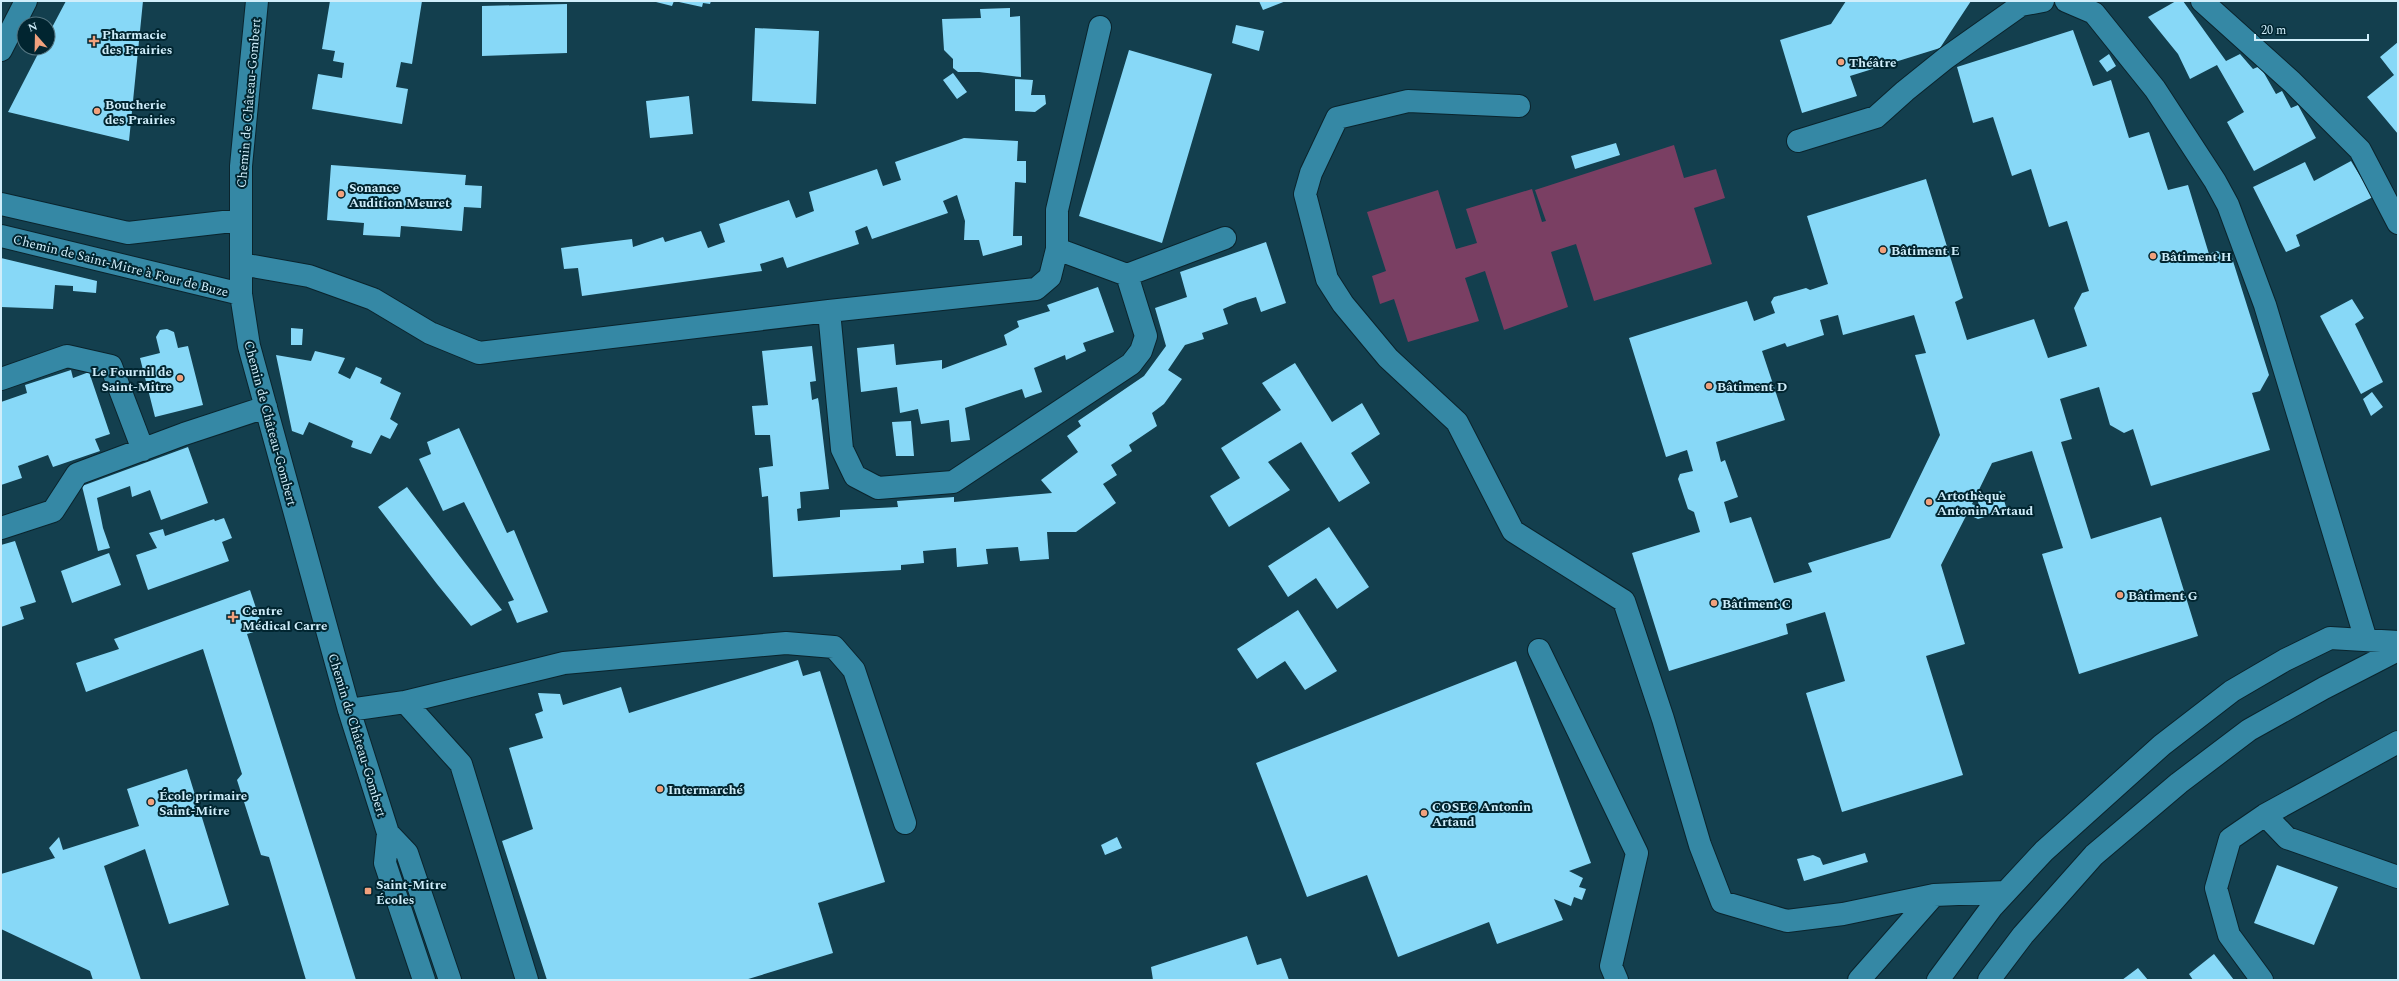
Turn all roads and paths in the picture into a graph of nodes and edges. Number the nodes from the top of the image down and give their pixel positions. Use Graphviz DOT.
graph roads {
  1 [pos="26,1"];
  2 [pos="257,1"];
  3 [pos="2043,1"];
  4 [pos="2066,1"];
  5 [pos="2202,1"];
  6 [pos="1100,27"];
  7 [pos="2,44"];
  8 [pos="1519,106"];
  9 [pos="1798,142"];
  10 [pos="1,204"];
  11 [pos="241,220"];
  12 [pos="2398,223"];
  13 [pos="1,236"];
  14 [pos="1225,238"];
  15 [pos="1057,249"];
  16 [pos="241,264"];
  17 [pos="1127,275"];
  18 [pos="241,294"];
  19 [pos="829,311"];
  20 [pos="1,379"];
  21 [pos="266,407"];
  22 [pos="143,450"];
  23 [pos="1,528"];
  24 [pos="2366,640"];
  25 [pos="2398,642"];
  26 [pos="1539,650"];
  27 [pos="2398,650"];
  28 [pos="405,702"];
  29 [pos="349,710"];
  30 [pos="2398,742"];
  31 [pos="2265,815"];
  32 [pos="905,823"];
  33 [pos="388,833"];
  34 [pos="2398,877"];
  35 [pos="2006,892"];
  36 [pos="1934,895"];
  37 [pos="424,980"];
  38 [pos="450,980"];
  39 [pos="527,980"];
  40 [pos="1617,980"];
  41 [pos="1859,980"];
  42 [pos="1938,980"];
  43 [pos="1988,980"];
  44 [pos="2262,980"];
  1 -- 7 [label="street"];
  2 -- 11 [label="street, Chemin de Château-Gombert"];
  3 -- 9 [label="street"];
  4 -- 24 [label="street"];
  5 -- 12 [label="street"];
  6 -- 15 [label="street"];
  8 -- 36 [label="street"];
  10 -- 11 [label="street"];
  11 -- 16 [label="street, Chemin de Château-Gombert"];
  13 -- 18 [label="street, Chemin de Saint-Mitre à Four de Buze"];
  14 -- 17 [label="street"];
  15 -- 17 [label="street"];
  15 -- 19 [label="street"];
  16 -- 18 [label="street, Chemin de Château-Gombert"];
  16 -- 19 [label="street"];
  17 -- 19 [label="street"];
  18 -- 21 [label="street, Chemin de Château-Gombert"];
  20 -- 22 [label="street"];
  21 -- 22 [label="street"];
  21 -- 29 [label="street, Chemin de Château-Gombert"];
  22 -- 23 [label="street"];
  24 -- 25 [label="street"];
  24 -- 35 [label="street"];
  26 -- 40 [label="street"];
  27 -- 43 [label="street"];
  28 -- 29 [label="street"];
  28 -- 32 [label="street"];
  28 -- 39 [label="street"];
  29 -- 33 [label="street, Chemin de Château-Gombert"];
  30 -- 31 [label="street"];
  31 -- 34 [label="street"];
  31 -- 44 [label="street"];
  33 -- 37 [label="street, Chemin de Château-Gombert"];
  33 -- 38 [label="street, Chemin de Château-Gombert"];
  35 -- 36 [label="street"];
  35 -- 42 [label="street"];
  36 -- 41 [label="street"];
}
